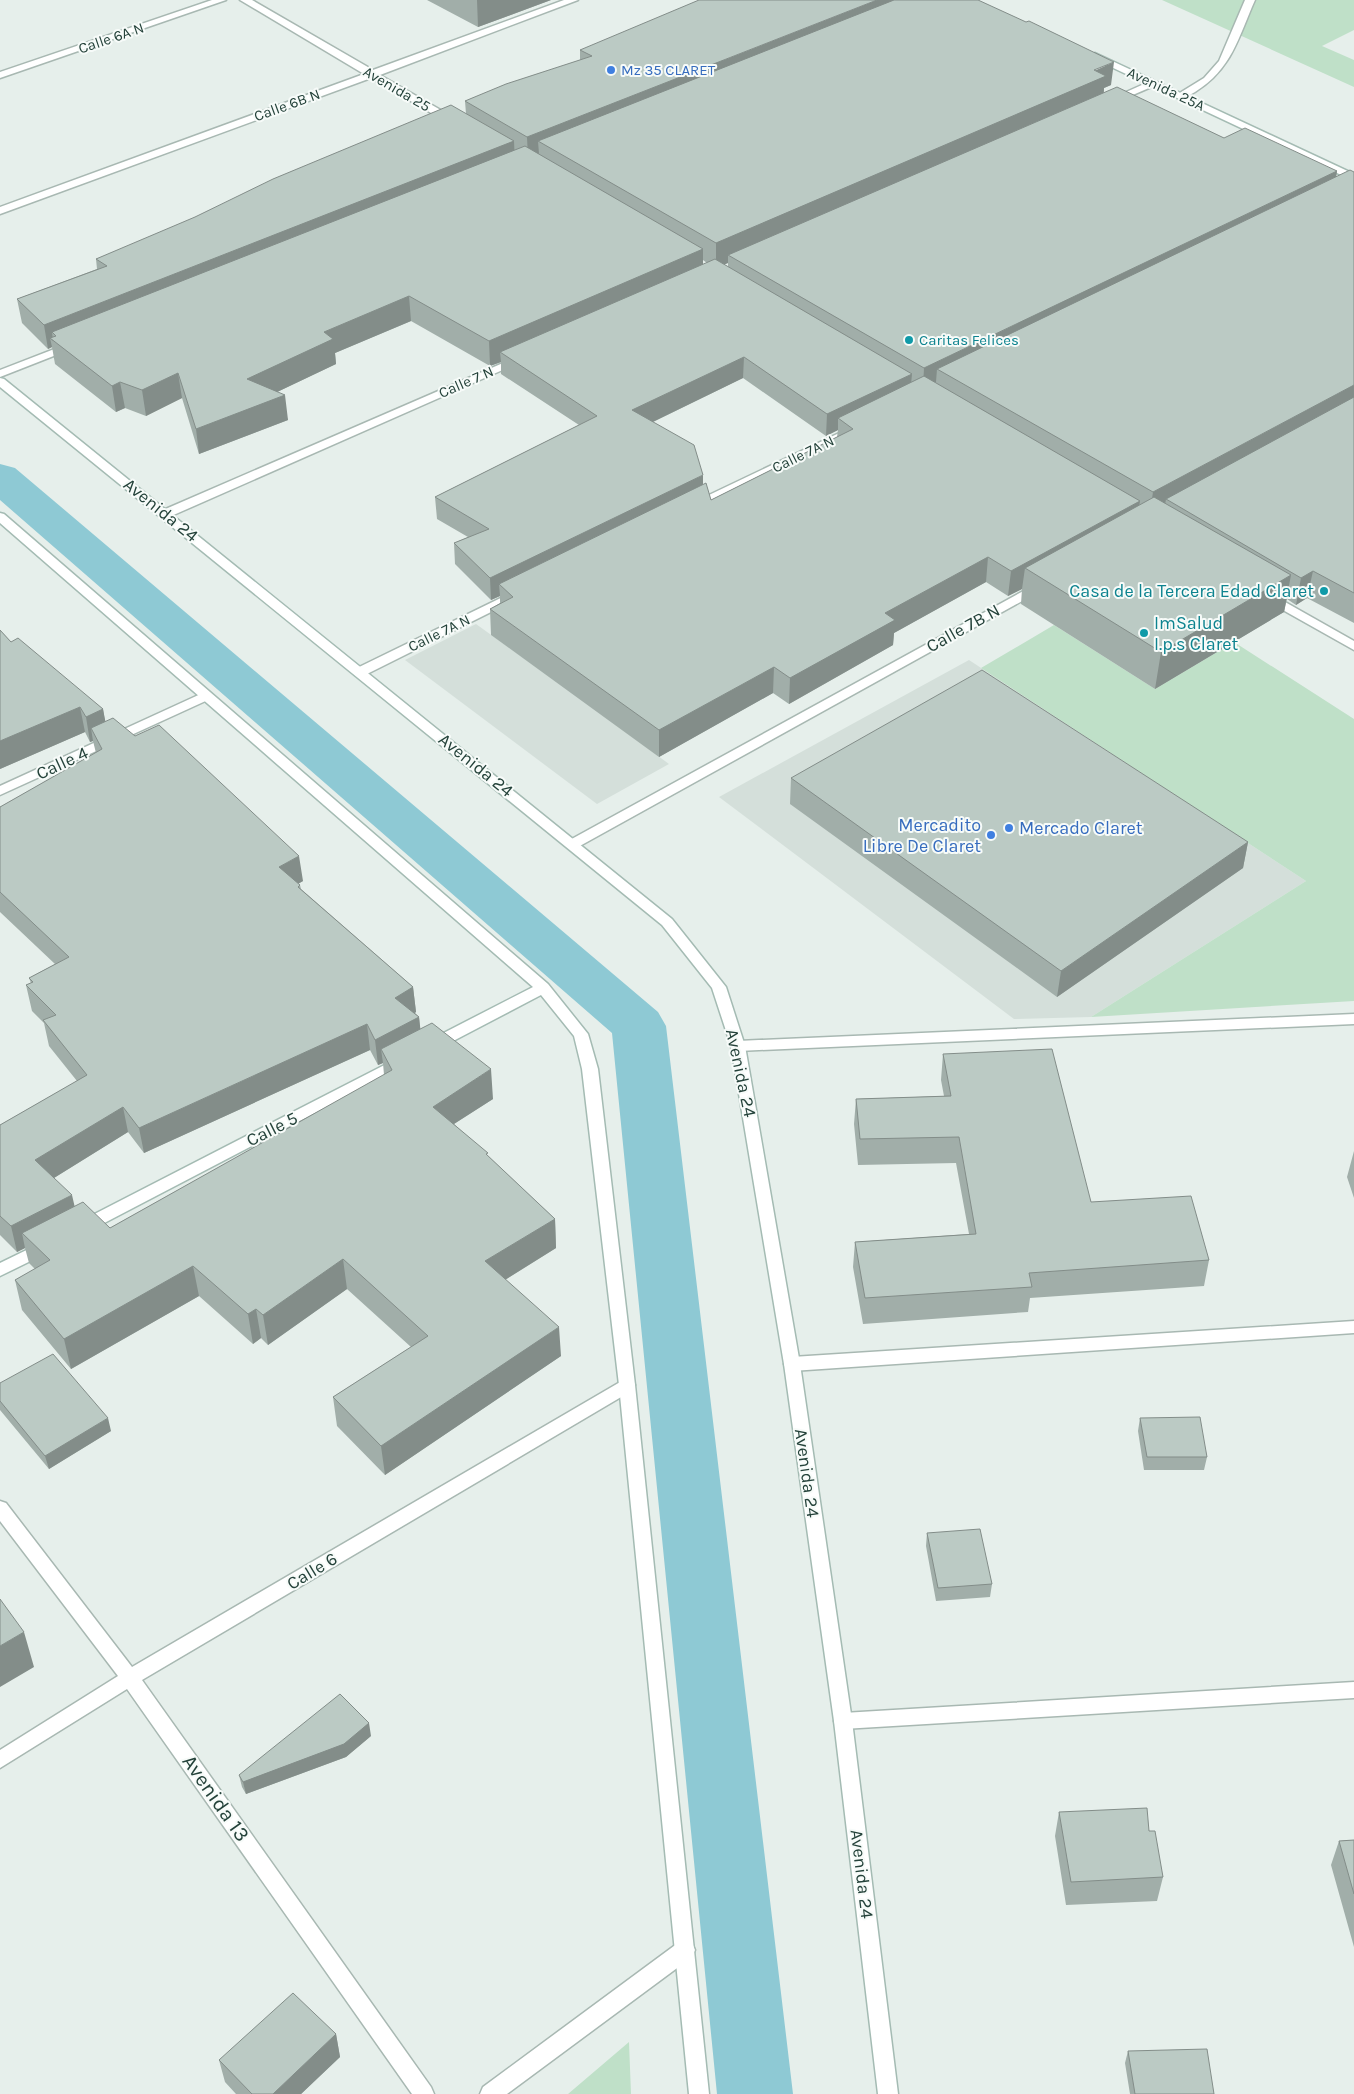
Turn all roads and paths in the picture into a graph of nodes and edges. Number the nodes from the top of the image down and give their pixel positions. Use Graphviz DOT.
graph roads {
  1 [pos="221,0"];
  2 [pos="245,0"];
  3 [pos="573,0"];
  4 [pos="1250,0"];
  5 [pos="1083,50"];
  6 [pos="371,74"];
  7 [pos="0,75"];
  8 [pos="1153,83"];
  9 [pos="1181,96"];
  10 [pos="1098,106"];
  11 [pos="466,129"];
  12 [pos="1354,178"];
  13 [pos="0,211"];
  14 [pos="83,341"];
  15 [pos="531,354"];
  16 [pos="0,374"];
  17 [pos="0,381"];
  18 [pos="869,422"];
  19 [pos="165,514"];
  20 [pos="681,514"];
  21 [pos="0,517"];
  22 [pos="1052,579"];
  23 [pos="530,588"];
  24 [pos="1260,591"];
  25 [pos="1354,646"];
  26 [pos="360,672"];
  27 [pos="205,696"];
  28 [pos="0,791"];
  29 [pos="573,844"];
  30 [pos="543,988"];
  31 [pos="1354,1019"];
  32 [pos="738,1046"];
  33 [pos="0,1270"];
  34 [pos="1354,1326"];
  35 [pos="792,1364"];
  36 [pos="627,1385"];
  37 [pos="0,1508"];
  38 [pos="130,1678"];
  39 [pos="1354,1690"];
  40 [pos="842,1721"];
  41 [pos="0,1760"];
  42 [pos="685,1950"];
  43 [pos="424,2094"];
  44 [pos="490,2094"];
  45 [pos="698,2094"];
  46 [pos="888,2094"];
  1 -- 7 [label="street, Calle 6A N"];
  2 -- 6 [label="street, Avenida 25"];
  3 -- 6 [label="street, Calle 6B N"];
  4 -- 9 [label="street"];
  5 -- 8 [label="street, Avenida 25A"];
  6 -- 11 [label="street, Avenida 25"];
  6 -- 13 [label="street, Calle 6B N"];
  8 -- 9 [label="street, Avenida 25A"];
  8 -- 10 [label="street"];
  9 -- 12 [label="street, Avenida 25A"];
  14 -- 16 [label="street"];
  15 -- 19 [label="street, Calle 7 N"];
  17 -- 19 [label="street, Avenida 24"];
  18 -- 20 [label="street, Calle 7A N"];
  19 -- 26 [label="street, Avenida 24"];
  21 -- 27 [label="street"];
  22 -- 29 [label="street, Calle 7B N"];
  23 -- 26 [label="street, Calle 7A N"];
  24 -- 25 [label="street"];
  26 -- 29 [label="street, Avenida 24"];
  27 -- 28 [label="street, Calle 4"];
  27 -- 30 [label="street"];
  29 -- 32 [label="street, Avenida 24"];
  30 -- 33 [label="street, Calle 5"];
  30 -- 36 [label="street"];
  31 -- 32 [label="street"];
  32 -- 35 [label="street, Avenida 24"];
  34 -- 35 [label="street"];
  35 -- 40 [label="street, Avenida 24"];
  36 -- 38 [label="street, Calle 6"];
  36 -- 42 [label="street"];
  37 -- 38 [label="street, Avenida 13"];
  38 -- 41 [label="street, Calle 6"];
  38 -- 43 [label="street, Avenida 13"];
  39 -- 40 [label="street"];
  40 -- 46 [label="street, Avenida 24"];
  42 -- 44 [label="street"];
  42 -- 45 [label="street"];
}
